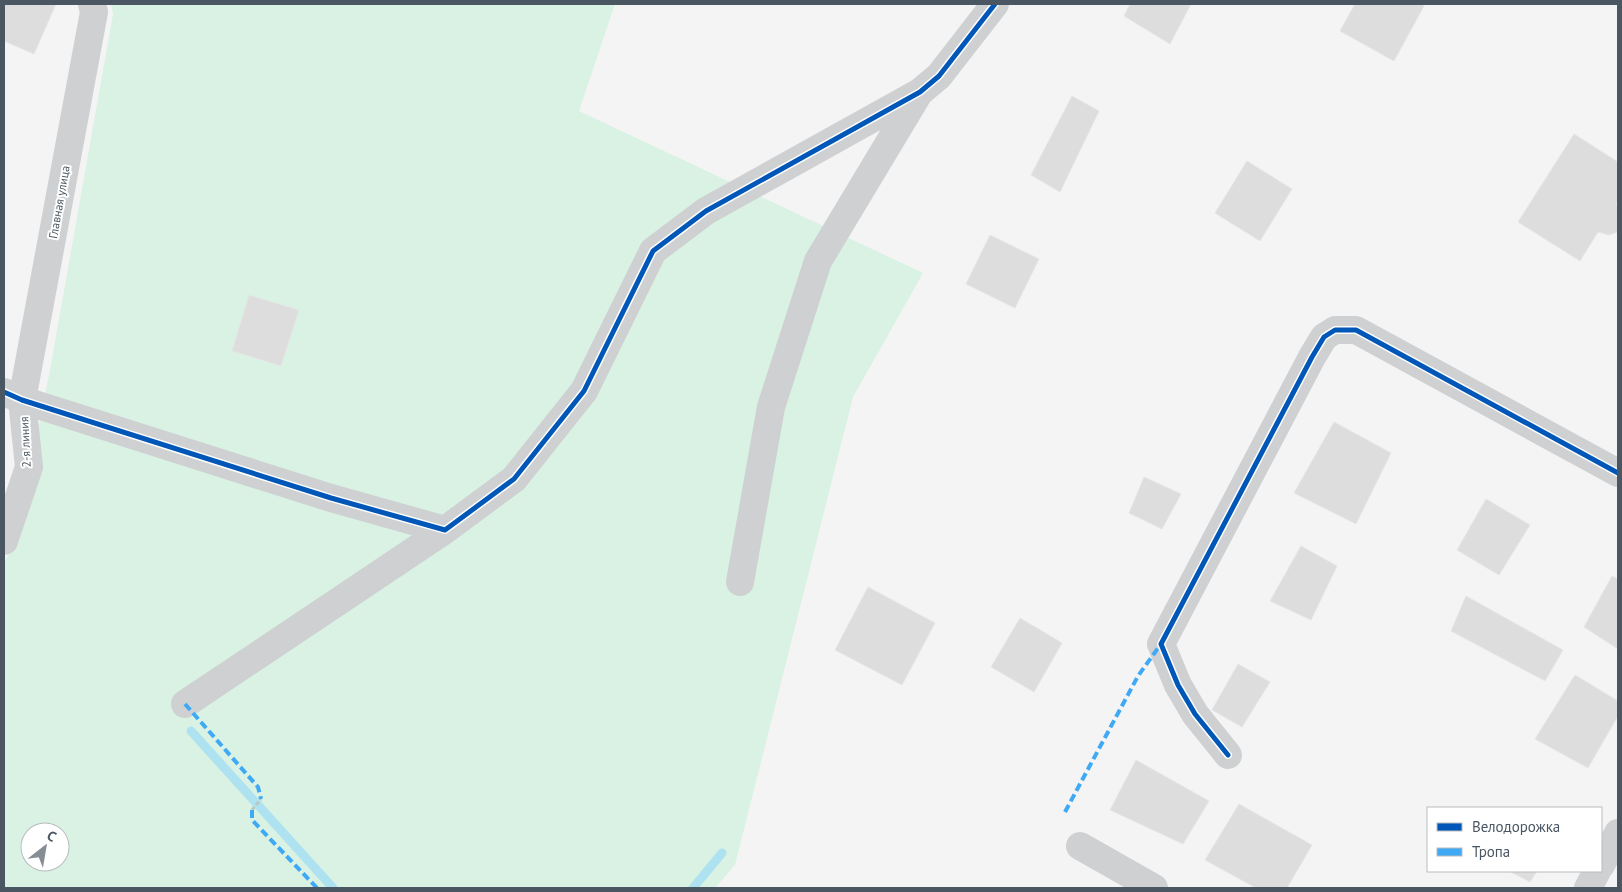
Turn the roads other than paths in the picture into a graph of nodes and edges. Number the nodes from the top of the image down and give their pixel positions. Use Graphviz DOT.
graph roads {
  1 [pos="92,4"];
  2 [pos="994,4"];
  3 [pos="920,92"];
  4 [pos="13,396"];
  5 [pos="1618,473"];
  6 [pos="445,530"];
  7 [pos="4,541"];
  8 [pos="740,582"];
  9 [pos="185,704"];
  10 [pos="1228,755"];
  11 [pos="1618,833"];
  12 [pos="1080,846"];
  13 [pos="1602,863"];
  14 [pos="1596,872"];
  15 [pos="1154,888"];
  16 [pos="1588,888"];
  1 -- 4 [label="street, Главная улица"];
  2 -- 3 [label="street"];
  3 -- 6 [label="street"];
  3 -- 8 [label="street"];
  4 -- 6 [label="street"];
  4 -- 7 [label="street, 2-я линия"];
  5 -- 10 [label="street"];
  6 -- 9 [label="street"];
  11 -- 13 [label="street"];
  12 -- 15 [label="street"];
  14 -- 16 [label="street"];
}
